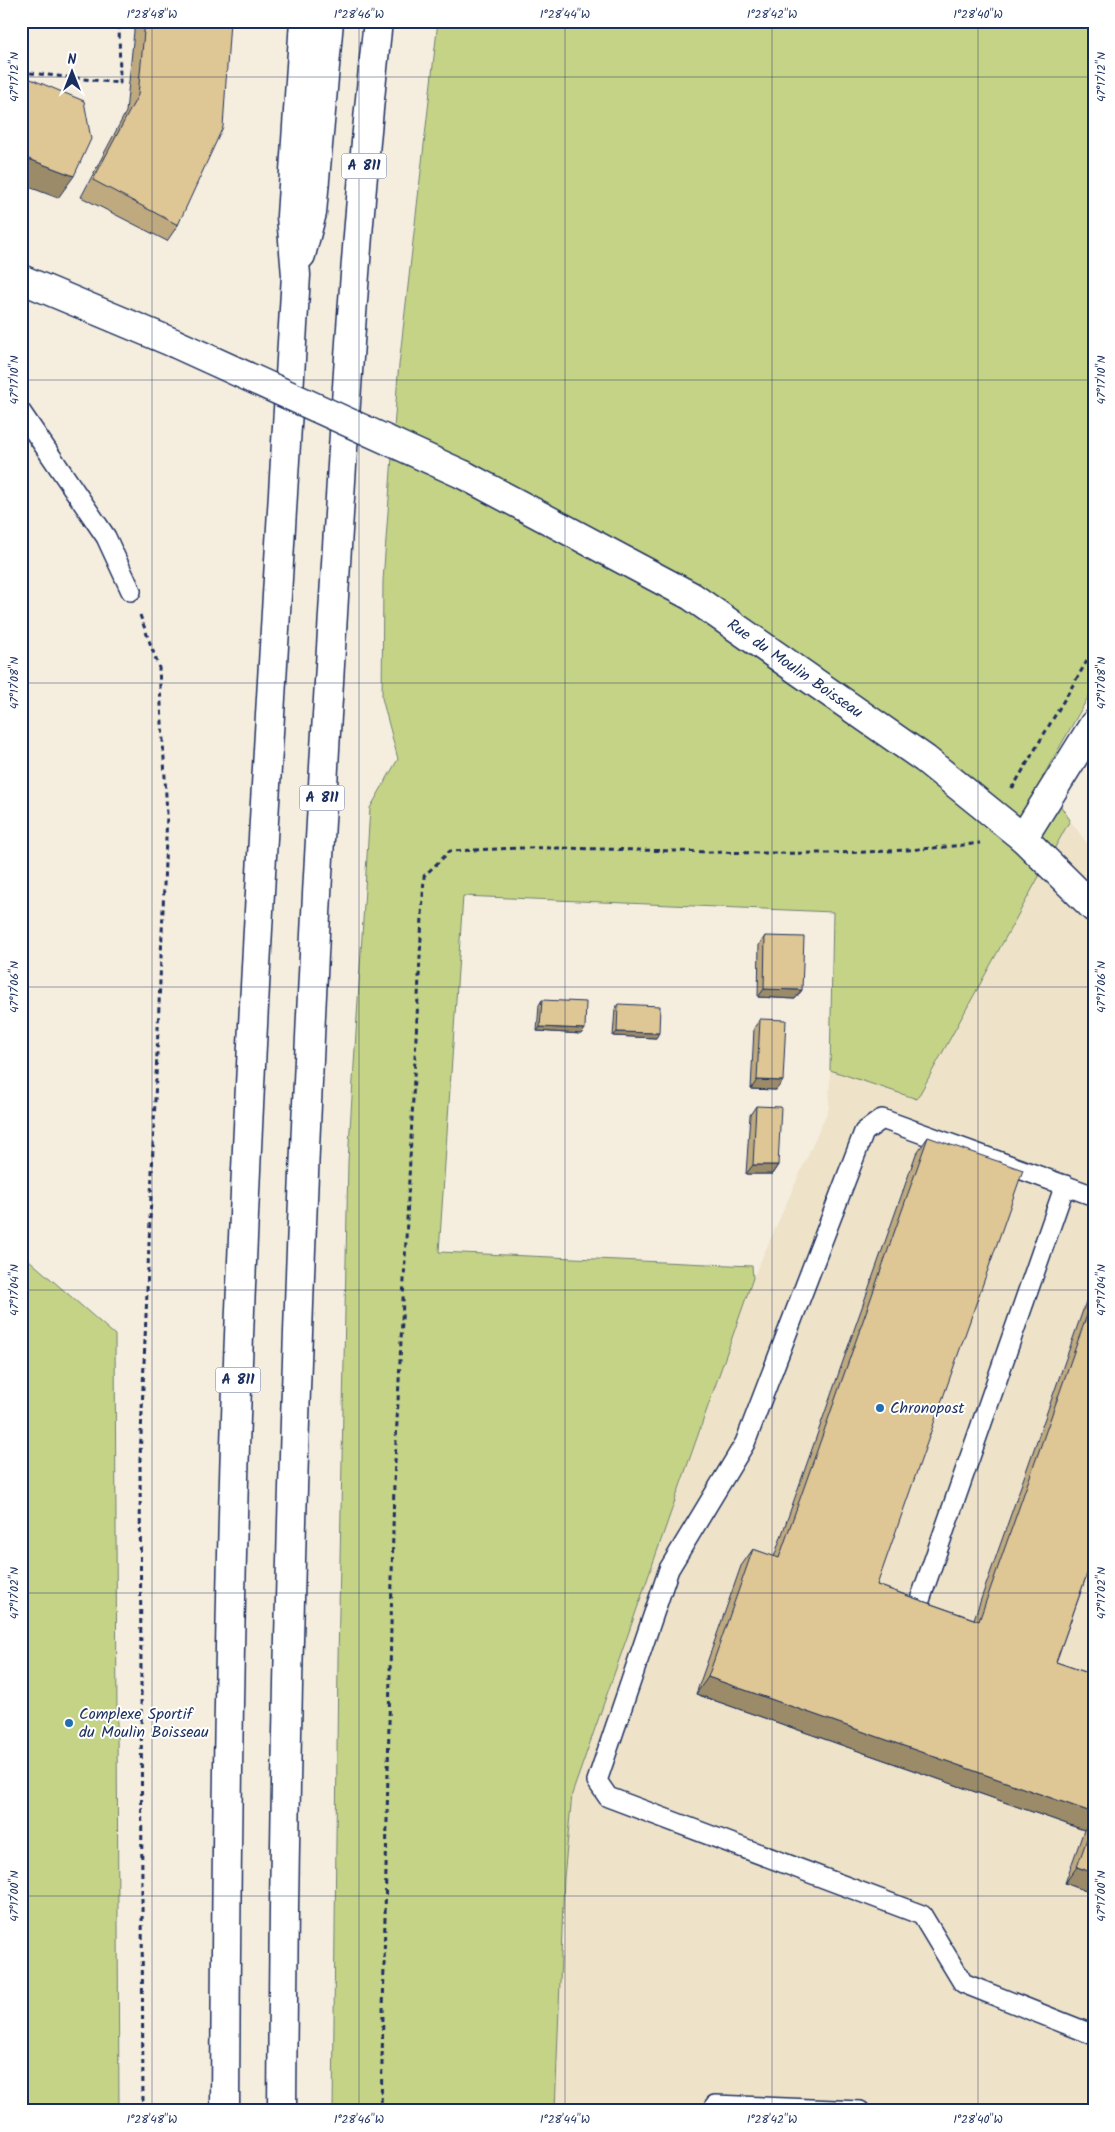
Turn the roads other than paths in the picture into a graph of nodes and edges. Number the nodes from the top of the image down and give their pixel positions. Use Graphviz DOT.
graph roads {
  1 [pos="304,21"];
  2 [pos="329,21"];
  3 [pos="378,21"];
  4 [pos="296,275"];
  5 [pos="21,279"];
  6 [pos="21,412"];
  7 [pos="131,591"];
  8 [pos="1094,724"];
  9 [pos="1023,838"];
  10 [pos="1094,908"];
  11 [pos="1065,1185"];
  12 [pos="1094,1196"];
  13 [pos="920,1600"];
  14 [pos="1094,2035"];
  15 [pos="225,2111"];
  16 [pos="282,2111"];
  17 [pos="715,2111"];
  18 [pos="860,2111"];
  1 -- 4 [label="main road, A 811"];
  2 -- 4 [label="main road"];
  3 -- 16 [label="main road, A 811"];
  4 -- 15 [label="main road, A 811"];
  5 -- 9 [label="main road, Rue du Moulin Boisseau, bridge"];
  6 -- 7 [label="lane"];
  8 -- 9 [label="main road"];
  9 -- 10 [label="main road, Rue du Moulin Boisseau"];
  11 -- 12 [label="lane"];
  11 -- 13 [label="lane"];
  11 -- 14 [label="lane"];
  17 -- 18 [label="lane"];
}
